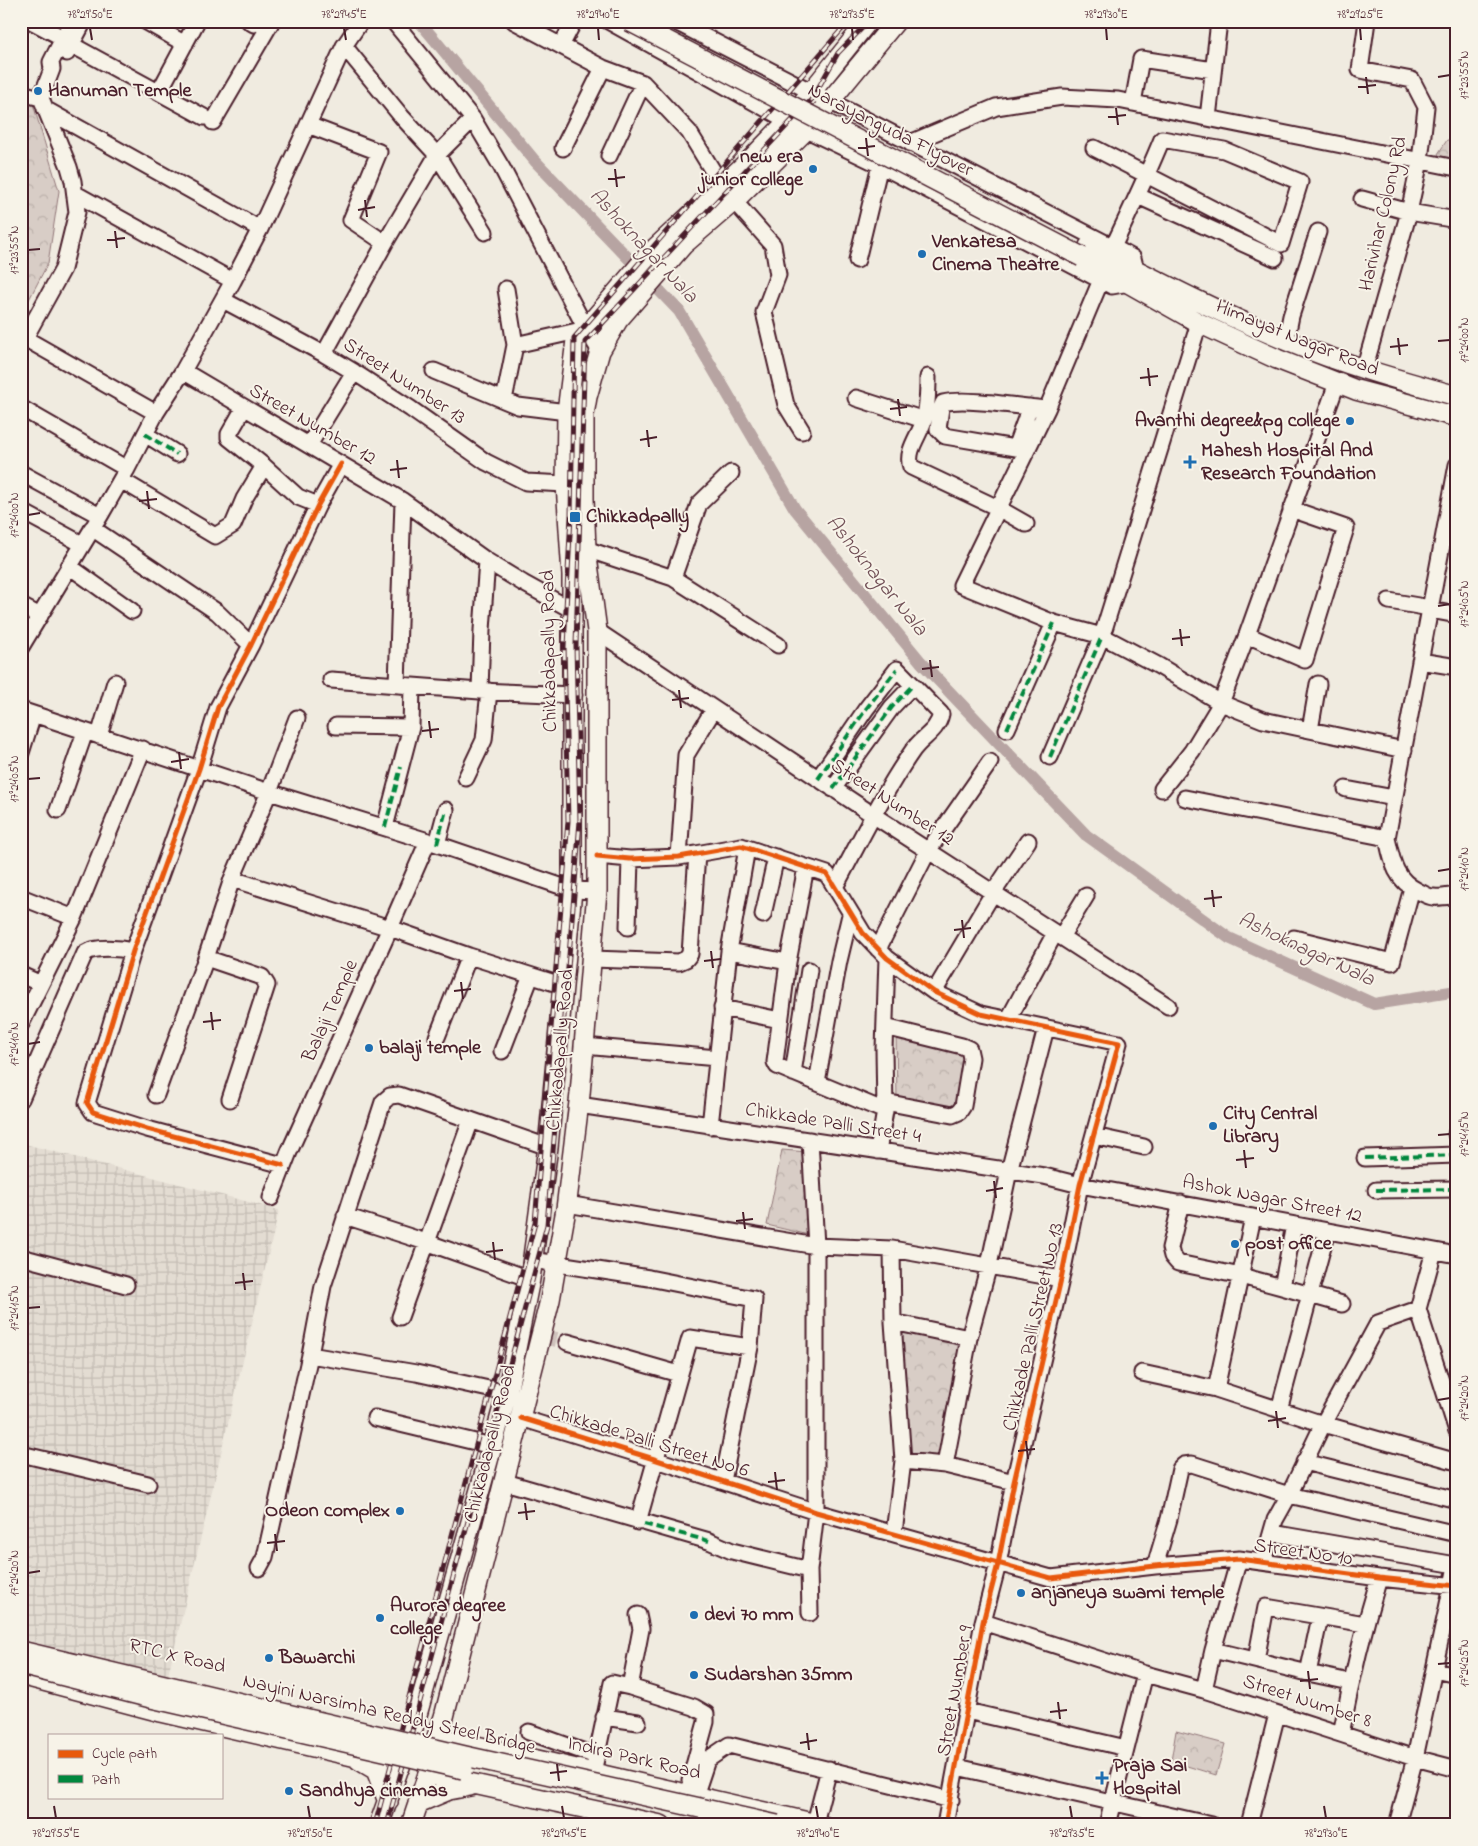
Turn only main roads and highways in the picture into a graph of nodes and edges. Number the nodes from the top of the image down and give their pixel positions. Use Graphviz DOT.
graph roads {
  1 [pos="629,21"];
  2 [pos="655,21"];
  3 [pos="868,21"];
  4 [pos="896,21"];
  5 [pos="728,193"];
  6 [pos="1085,251"];
  7 [pos="1133,277"];
  8 [pos="1457,396"];
  9 [pos="1457,417"];
  10 [pos="458,1572"];
  11 [pos="480,1578"];
  12 [pos="21,1643"];
  13 [pos="21,1650"];
  14 [pos="21,1665"];
  15 [pos="21,1676"];
  16 [pos="303,1710"];
  17 [pos="413,1728"];
  18 [pos="446,1739"];
  19 [pos="292,1742"];
  20 [pos="354,1756"];
  21 [pos="532,1759"];
  22 [pos="400,1767"];
  23 [pos="428,1774"];
  24 [pos="476,1785"];
  25 [pos="523,1795"];
  26 [pos="388,1802"];
  27 [pos="418,1803"];
  28 [pos="818,1824"];
  29 [pos="379,1825"];
  30 [pos="411,1825"];
  31 [pos="661,1825"];
  32 [pos="720,1825"];
  33 [pos="777,1825"];
  1 -- 6 [label="main road, Narayanguda Flyover, bridge"];
  2 -- 6 [label="main road, Narayanguda Flyover"];
  3 -- 5 [label="main road"];
  4 -- 5 [label="main road"];
  5 -- 10 [label="main road, Chikkadapally Road"];
  5 -- 11 [label="main road, Chikkadapally Road"];
  6 -- 7 [label="main road, Narayanguda Flyover"];
  7 -- 8 [label="main road, Himayat Nagar Road"];
  7 -- 9 [label="main road, Himayat Nagar Road"];
  10 -- 11 [label="main road"];
  10 -- 17 [label="main road, Chikkadapally Road"];
  11 -- 18 [label="main road, Chikkadapally Road"];
  12 -- 16 [label="main road, RTC X Road"];
  13 -- 33 [label="main road, Nayini Narsimha Reddy Steel Bridge, bridge"];
  14 -- 32 [label="main road, Nayini Narsimha Reddy Steel Bridge, bridge"];
  15 -- 19 [label="main road"];
  16 -- 17 [label="main road, RTC X Road"];
  16 -- 19 [label="main road"];
  17 -- 22 [label="main road, Chikkadapally Road"];
  18 -- 21 [label="main road, Indira Park Road"];
  18 -- 23 [label="main road, Chikkadapally Road"];
  19 -- 20 [label="main road"];
  20 -- 22 [label="main road"];
  20 -- 26 [label="main road"];
  21 -- 25 [label="main road"];
  21 -- 28 [label="main road, Indira Park Road"];
  22 -- 26 [label="main road, Chikkadapally Road"];
  23 -- 24 [label="main road"];
  23 -- 27 [label="main road, Chikkadapally Road"];
  24 -- 25 [label="main road"];
  24 -- 27 [label="main road"];
  25 -- 31 [label="main road"];
  26 -- 29 [label="main road, Chikkadapally Road"];
  27 -- 30 [label="main road, Chikkadapally Road"];
}
